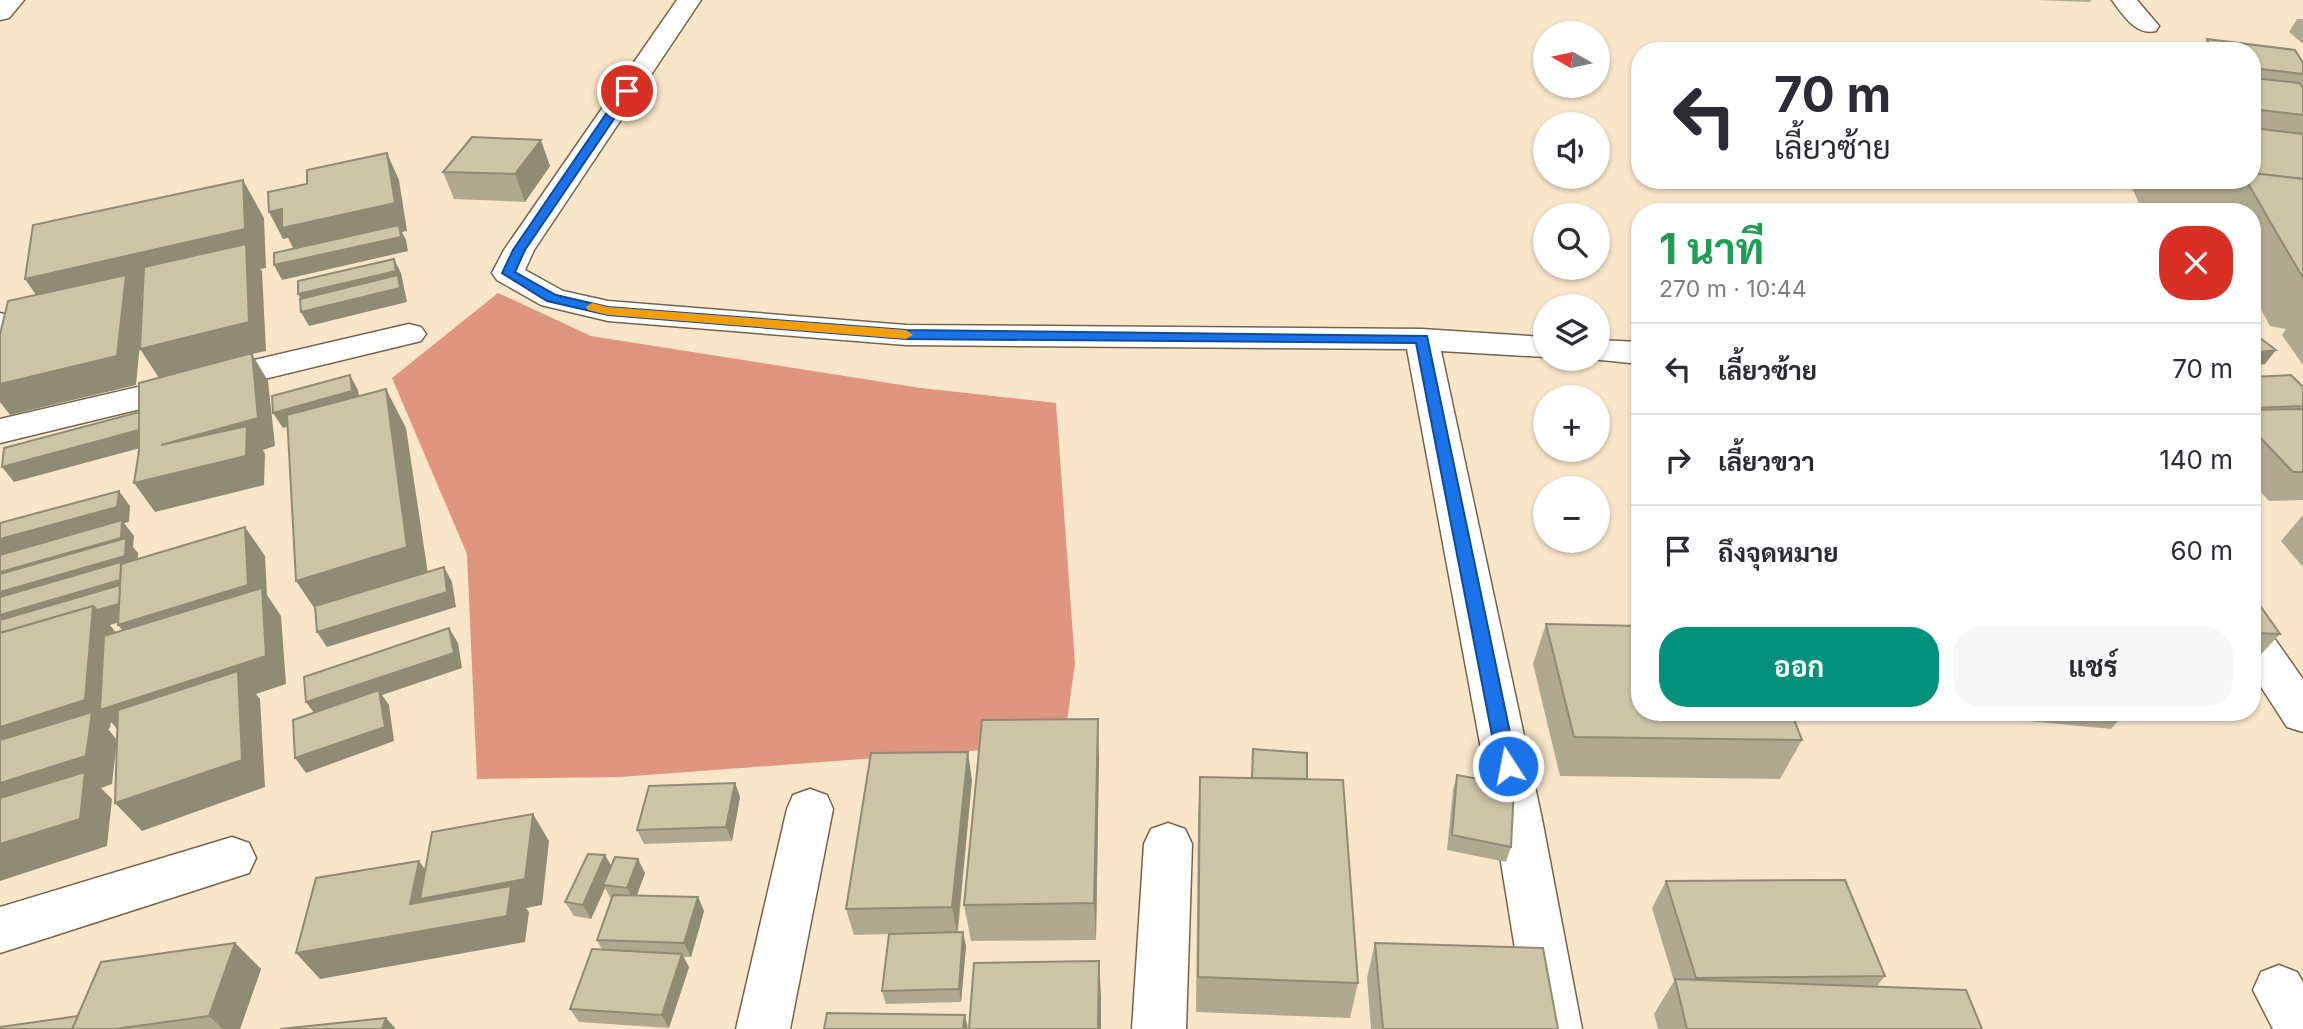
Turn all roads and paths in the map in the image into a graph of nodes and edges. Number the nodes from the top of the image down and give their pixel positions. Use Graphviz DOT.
graph roads {
  1 [pos="12,0"];
  2 [pos="689,0"];
  3 [pos="2124,0"];
  4 [pos="0,13"];
  5 [pos="2147,26"];
  6 [pos="409,334"];
  7 [pos="1422,339"];
  8 [pos="1533,346"];
  9 [pos="1610,351"];
  10 [pos="1631,352"];
  11 [pos="0,431"];
  12 [pos="2261,652"];
  13 [pos="2303,715"];
  14 [pos="810,809"];
  15 [pos="1168,844"];
  16 [pos="232,858"];
  17 [pos="0,930"];
  18 [pos="763,1029"];
  19 [pos="1159,1029"];
  20 [pos="1555,1029"];
  1 -- 4 [label="street"];
  2 -- 7 [label="street"];
  3 -- 5 [label="street"];
  6 -- 11 [label="street"];
  7 -- 8 [label="street"];
  7 -- 20 [label="street"];
  9 -- 10 [label="street"];
  12 -- 13 [label="street"];
  14 -- 18 [label="street"];
  15 -- 19 [label="street"];
  16 -- 17 [label="street"];
}
